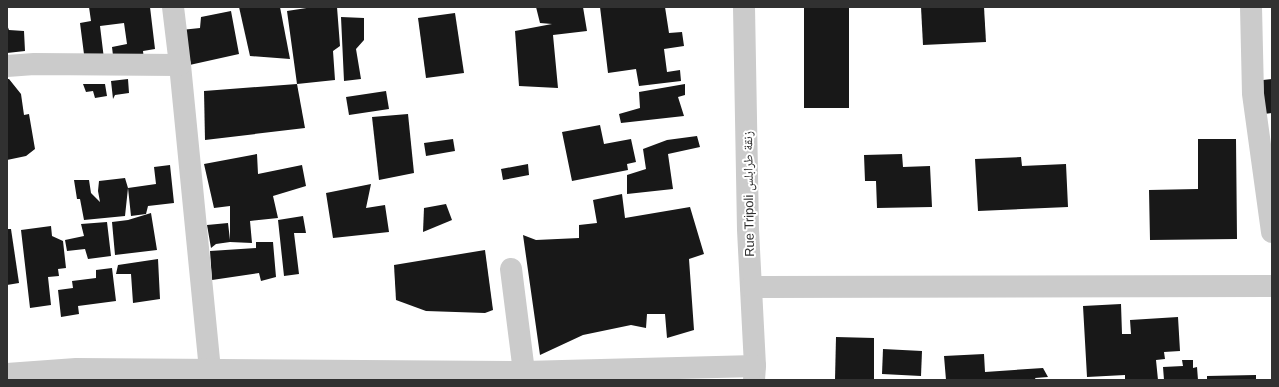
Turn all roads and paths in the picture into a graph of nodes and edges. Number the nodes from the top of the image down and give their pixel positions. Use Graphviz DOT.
graph roads {
  1 [pos="173,7"];
  2 [pos="744,7"];
  3 [pos="1251,7"];
  4 [pos="180,65"];
  5 [pos="7,66"];
  6 [pos="1272,232"];
  7 [pos="511,269"];
  8 [pos="1272,286"];
  9 [pos="751,287"];
  10 [pos="210,370"];
  11 [pos="524,372"];
  12 [pos="755,373"];
  13 [pos="10,374"];
  14 [pos="286,376"];
  1 -- 4 [label="street"];
  2 -- 9 [label="street, Rue Tripoli زنقة طرابلس"];
  3 -- 6 [label="street"];
  4 -- 5 [label="street"];
  4 -- 10 [label="street"];
  7 -- 11 [label="street"];
  8 -- 9 [label="street"];
  9 -- 12 [label="street, Rue Tripoli زنقة طرابلس"];
  10 -- 13 [label="street"];
  10 -- 14 [label="street"];
  11 -- 12 [label="street"];
  11 -- 14 [label="street"];
}
